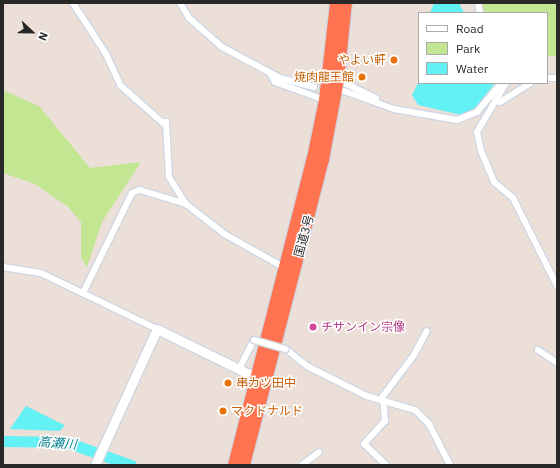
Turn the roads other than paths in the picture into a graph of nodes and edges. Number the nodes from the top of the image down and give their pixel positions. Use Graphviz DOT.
graph roads {
  1 [pos="73,3"];
  2 [pos="180,3"];
  3 [pos="336,3"];
  4 [pos="346,3"];
  5 [pos="270,73"];
  6 [pos="338,80"];
  7 [pos="499,84"];
  8 [pos="505,84"];
  9 [pos="529,84"];
  10 [pos="314,87"];
  11 [pos="344,91"];
  12 [pos="325,100"];
  13 [pos="495,100"];
  14 [pos="380,102"];
  15 [pos="186,204"];
  16 [pos="3,267"];
  17 [pos="286,268"];
  18 [pos="557,286"];
  19 [pos="82,293"];
  20 [pos="157,329"];
  21 [pos="427,331"];
  22 [pos="538,350"];
  23 [pos="557,363"];
  24 [pos="239,369"];
  25 [pos="257,378"];
  26 [pos="381,401"];
  27 [pos="319,452"];
  28 [pos="95,465"];
  29 [pos="234,465"];
  30 [pos="244,465"];
  31 [pos="302,465"];
  32 [pos="386,465"];
  33 [pos="450,465"];
  1 -- 15 [label="street"];
  2 -- 5 [label="street"];
  3 -- 12 [label="highway, 国道3号"];
  4 -- 6 [label="highway, 国道3号"];
  5 -- 10 [label="street"];
  5 -- 12 [label="street"];
  6 -- 14 [label="street"];
  6 -- 30 [label="highway, 国道3号"];
  7 -- 14 [label="street"];
  8 -- 13 [label="street"];
  9 -- 13 [label="street"];
  11 -- 14 [label="street"];
  12 -- 17 [label="highway, 国道3号"];
  13 -- 18 [label="street"];
  15 -- 17 [label="street"];
  15 -- 19 [label="street"];
  16 -- 19 [label="street"];
  17 -- 25 [label="highway, 国道3号"];
  19 -- 20 [label="street"];
  20 -- 24 [label="street"];
  20 -- 28 [label="street"];
  21 -- 26 [label="street"];
  22 -- 23 [label="street"];
  24 -- 25 [label="street"];
  24 -- 26 [label="street, bridge"];
  25 -- 29 [label="highway, 国道3号"];
  26 -- 32 [label="street"];
  26 -- 33 [label="street"];
  27 -- 31 [label="street"];
}
